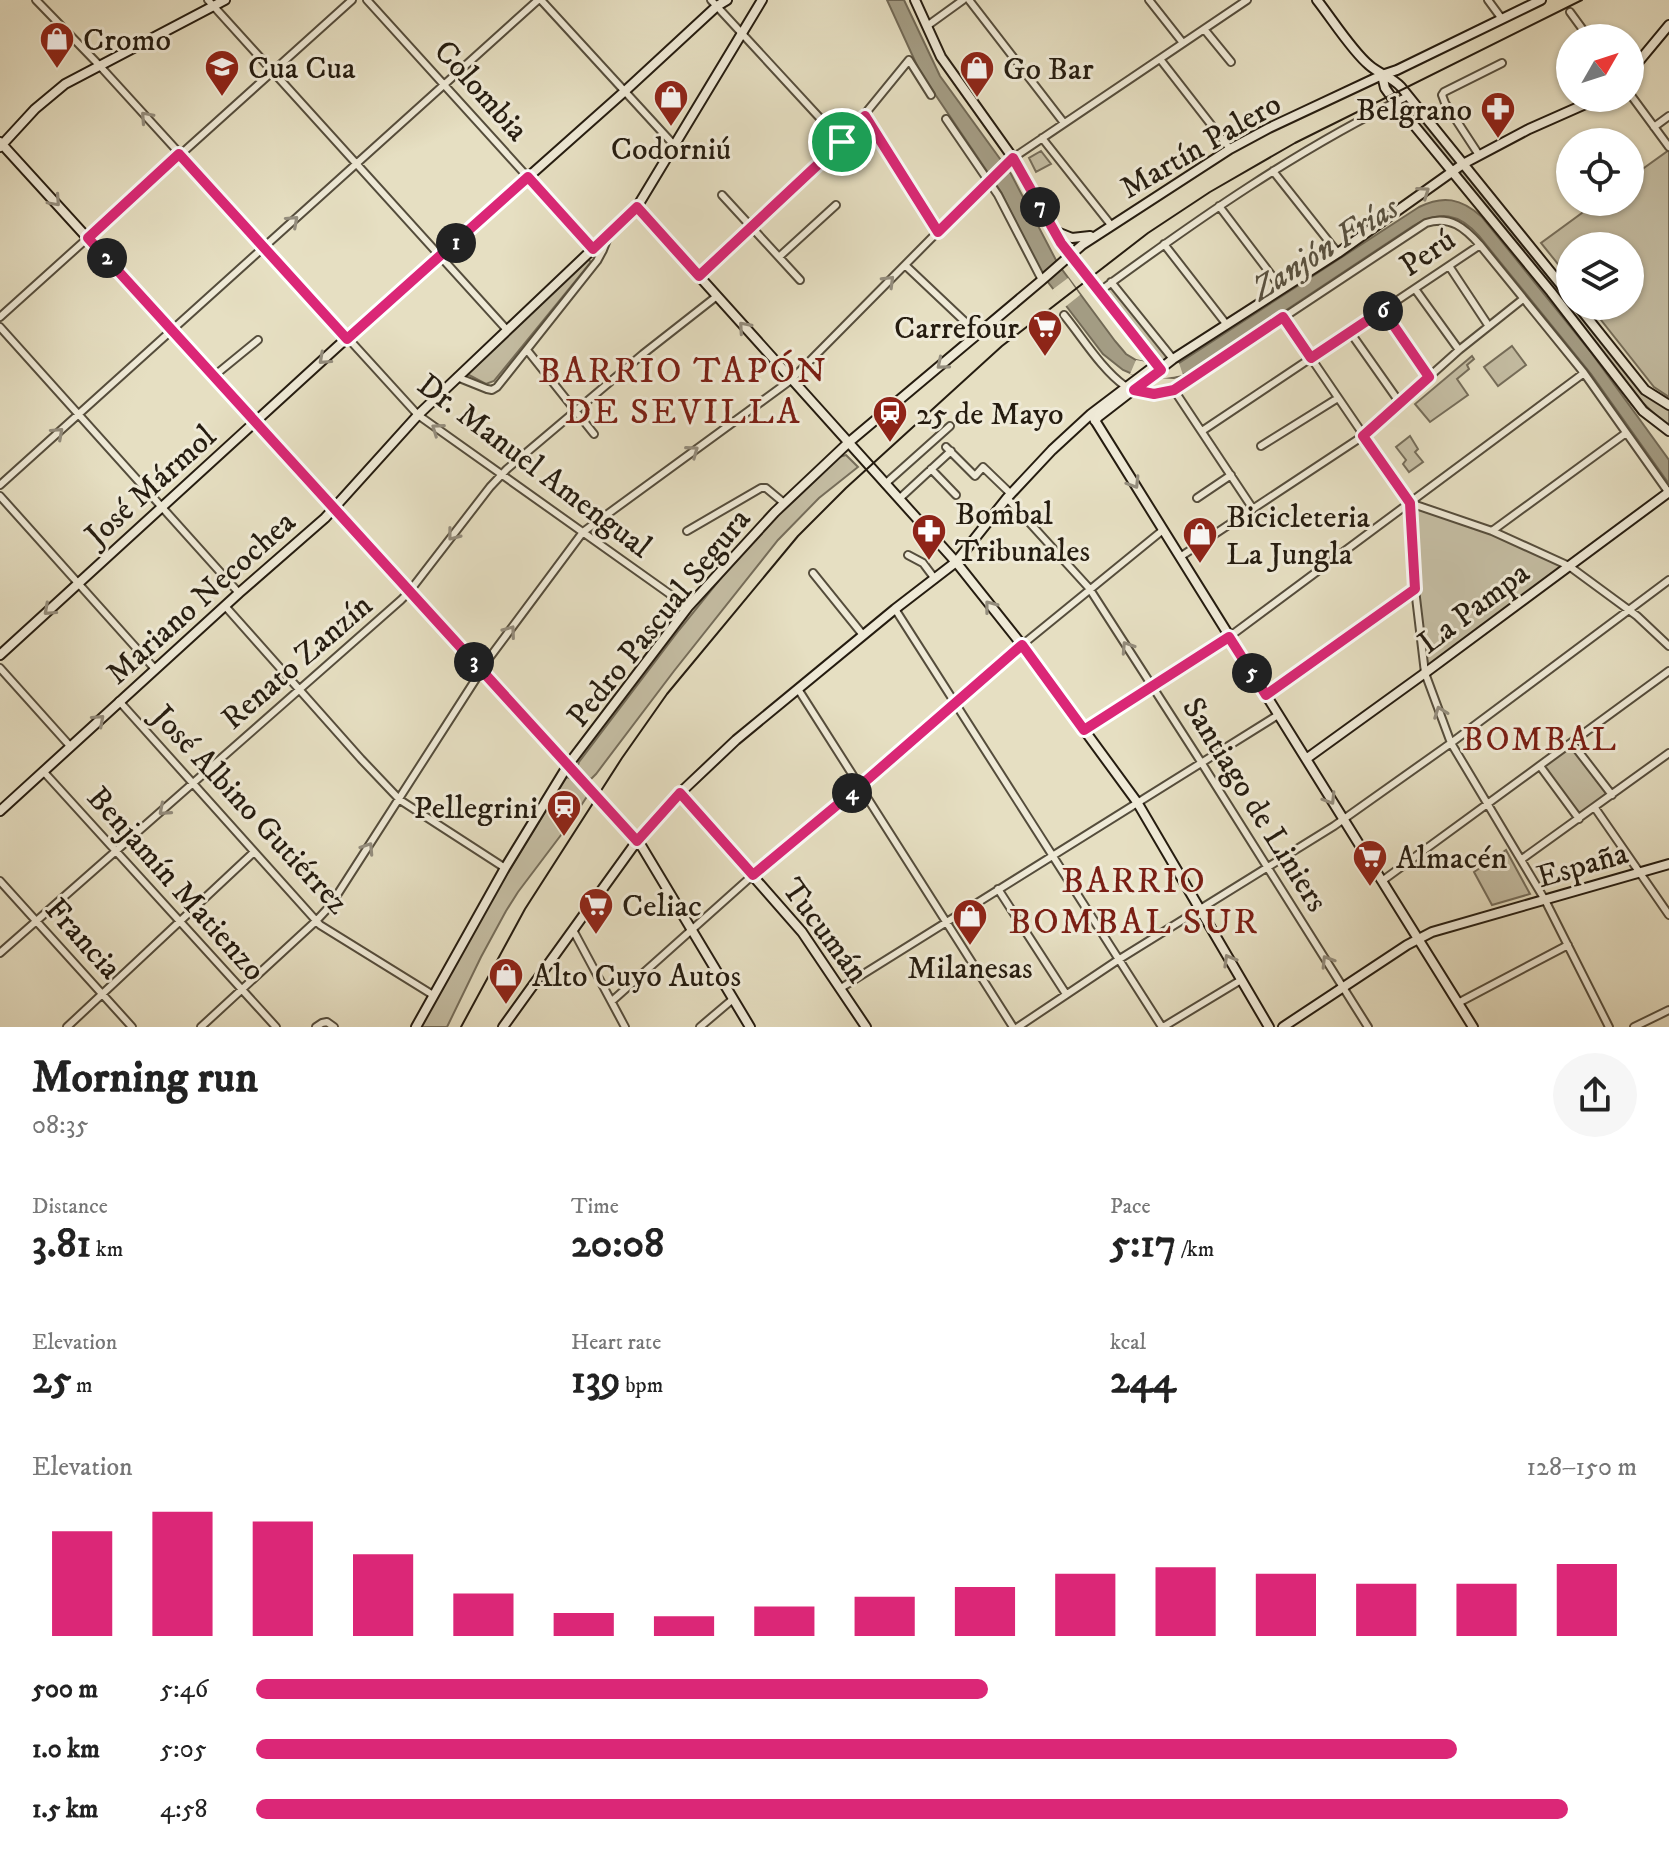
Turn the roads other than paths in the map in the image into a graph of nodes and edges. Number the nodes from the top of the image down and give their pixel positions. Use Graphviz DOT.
graph roads {
  1 [pos="36,0"];
  2 [pos="225,0"];
  3 [pos="352,0"];
  4 [pos="367,0"];
  5 [pos="539,0"];
  6 [pos="727,0"];
  7 [pos="762,0"];
  8 [pos="915,0"];
  9 [pos="966,0"];
  10 [pos="1149,0"];
  11 [pos="1247,0"];
  12 [pos="1317,0"];
  13 [pos="1488,0"];
  14 [pos="1541,0"];
  15 [pos="210,3"];
  16 [pos="714,3"];
  17 [pos="1570,12"];
  18 [pos="1502,19"];
  19 [pos="1579,24"];
  20 [pos="1669,25"];
  21 [pos="927,26"];
  22 [pos="1204,29"];
  23 [pos="742,34"];
  24 [pos="1183,43"];
  25 [pos="1644,55"];
  26 [pos="1160,59"];
  27 [pos="1231,62"];
  28 [pos="1502,63"];
  29 [pos="99,65"];
  30 [pos="273,72"];
  31 [pos="1382,75"];
  32 [pos="445,85"];
  33 [pos="625,91"];
  34 [pos="931,95"];
  35 [pos="1408,96"];
  36 [pos="1395,102"];
  37 [pos="1567,112"];
  38 [pos="1643,112"];
  39 [pos="865,116"];
  40 [pos="1669,116"];
  41 [pos="946,119"];
  42 [pos="1064,123"];
  43 [pos="1654,127"];
  44 [pos="1042,138"];
  45 [pos="842,142"];
  46 [pos="1,144"];
  47 [pos="674,145"];
  48 [pos="1669,147"];
  49 [pos="1230,149"];
  50 [pos="179,154"];
  51 [pos="1479,155"];
  52 [pos="1013,158"];
  53 [pos="357,164"];
  54 [pos="1463,164"];
  55 [pos="1273,171"];
  56 [pos="1452,173"];
  57 [pos="528,177"];
  58 [pos="990,179"];
  59 [pos="722,195"];
  60 [pos="836,205"];
  61 [pos="1219,206"];
  62 [pos="637,207"];
  63 [pos="1111,225"];
  64 [pos="751,226"];
  65 [pos="1052,228"];
  66 [pos="938,232"];
  67 [pos="609,233"];
  68 [pos="1098,234"];
  69 [pos="88,238"];
  70 [pos="1164,244"];
  71 [pos="1480,245"];
  72 [pos="264,247"];
  73 [pos="593,249"];
  74 [pos="1070,253"];
  75 [pos="1338,253"];
  76 [pos="441,256"];
  77 [pos="779,257"];
  78 [pos="905,265"];
  79 [pos="1449,266"];
  80 [pos="1049,274"];
  81 [pos="699,276"];
  82 [pos="1556,279"];
  83 [pos="800,280"];
  84 [pos="1111,282"];
  85 [pos="1282,289"];
  86 [pos="1415,289"];
  87 [pos="1100,291"];
  88 [pos="717,296"];
  89 [pos="1523,299"];
  90 [pos="1383,310"];
  91 [pos="1064,315"];
  92 [pos="0,317"];
  93 [pos="1283,317"];
  94 [pos="1589,320"];
  95 [pos="1227,325"];
  96 [pos="1488,325"];
  97 [pos="0,327"];
  98 [pos="172,330"];
  99 [pos="507,330"];
  100 [pos="1350,332"];
  101 [pos="978,334"];
  102 [pos="347,339"];
  103 [pos="258,340"];
  104 [pos="527,350"];
  105 [pos="1459,350"];
  106 [pos="1311,358"];
  107 [pos="1173,359"];
  108 [pos="1159,367"];
  109 [pos="1584,373"];
  110 [pos="214,376"];
  111 [pos="457,377"];
  112 [pos="1429,377"];
  113 [pos="791,380"];
  114 [pos="1130,389"];
  115 [pos="1174,390"];
  116 [pos="1338,398"];
  117 [pos="1400,403"];
  118 [pos="1669,405"];
  119 [pos="575,411"];
  120 [pos="78,414"];
  121 [pos="418,415"];
  122 [pos="1093,417"];
  123 [pos="255,422"];
  124 [pos="950,426"];
  125 [pos="1202,431"];
  126 [pos="1669,431"];
  127 [pos="1626,433"];
  128 [pos="594,434"];
  129 [pos="1363,436"];
  130 [pos="848,443"];
  131 [pos="1261,446"];
  132 [pos="931,469"];
  133 [pos="501,474"];
  134 [pos="1231,475"];
  135 [pos="885,484"];
  136 [pos="0,485"];
  137 [pos="1669,492"];
  138 [pos="956,495"];
  139 [pos="0,496"];
  140 [pos="1009,496"];
  141 [pos="1197,498"];
  142 [pos="899,499"];
  143 [pos="784,503"];
  144 [pos="1410,503"];
  145 [pos="162,507"];
  146 [pos="334,508"];
  147 [pos="1253,509"];
  148 [pos="1163,530"];
  149 [pos="687,531"];
  150 [pos="1492,531"];
  151 [pos="583,532"];
  152 [pos="908,555"];
  153 [pos="1180,557"];
  154 [pos="956,562"];
  155 [pos="1569,566"];
  156 [pos="813,573"];
  157 [pos="935,579"];
  158 [pos="1669,580"];
  159 [pos="78,584"];
  160 [pos="1089,588"];
  161 [pos="1415,589"];
  162 [pos="409,592"];
  163 [pos="239,593"];
  164 [pos="225,606"];
  165 [pos="688,607"];
  166 [pos="895,609"];
  167 [pos="1629,610"];
  168 [pos="863,635"];
  169 [pos="1229,637"];
  170 [pos="1022,645"];
  171 [pos="1669,646"];
  172 [pos="0,655"];
  173 [pos="0,668"];
  174 [pos="155,669"];
  175 [pos="482,671"];
  176 [pos="1669,671"];
  177 [pos="1425,673"];
  178 [pos="1152,686"];
  179 [pos="798,689"];
  180 [pos="299,690"];
  181 [pos="1266,695"];
  182 [pos="119,701"];
  183 [pos="955,703"];
  184 [pos="1278,715"];
  185 [pos="1084,730"];
  186 [pos="1451,743"];
  187 [pos="1572,743"];
  188 [pos="70,746"];
  189 [pos="1669,753"];
  190 [pos="1306,759"];
  191 [pos="1201,762"];
  192 [pos="568,765"];
  193 [pos="1540,766"];
  194 [pos="43,771"];
  195 [pos="193,784"];
  196 [pos="860,786"];
  197 [pos="680,793"];
  198 [pos="1612,795"];
  199 [pos="400,800"];
  200 [pos="1137,802"];
  201 [pos="1488,804"];
  202 [pos="1595,808"];
  203 [pos="0,811"];
  204 [pos="1343,819"];
  205 [pos="1579,819"];
  206 [pos="637,841"];
  207 [pos="116,851"];
  208 [pos="254,852"];
  209 [pos="1051,856"];
  210 [pos="1522,859"];
  211 [pos="1669,864"];
  212 [pos="1268,867"];
  213 [pos="505,868"];
  214 [pos="1641,872"];
  215 [pos="753,875"];
  216 [pos="0,881"];
  217 [pos="1382,881"];
  218 [pos="998,889"];
  219 [pos="1545,900"];
  220 [pos="1200,909"];
  221 [pos="1669,915"];
  222 [pos="37,921"];
  223 [pos="180,921"];
  224 [pos="316,921"];
  225 [pos="946,922"];
  226 [pos="692,929"];
  227 [pos="573,930"];
  228 [pos="1418,939"];
  229 [pos="1568,945"];
  230 [pos="0,953"];
  231 [pos="1118,960"];
  232 [pos="1241,980"];
  233 [pos="1344,987"];
  234 [pos="841,988"];
  235 [pos="242,989"];
  236 [pos="102,994"];
  237 [pos="1066,994"];
  238 [pos="433,995"];
  239 [pos="733,999"];
  240 [pos="612,1001"];
  241 [pos="1458,1003"];
  242 [pos="1669,1010"];
  243 [pos="67,1027"];
  244 [pos="132,1027"];
  245 [pos="201,1027"];
  246 [pos="276,1027"];
  247 [pos="316,1027"];
  248 [pos="334,1027"];
  249 [pos="416,1027"];
  250 [pos="503,1027"];
  251 [pos="625,1027"];
  252 [pos="700,1027"];
  253 [pos="750,1027"];
  254 [pos="866,1027"];
  255 [pos="1015,1027"];
  256 [pos="1162,1027"];
  257 [pos="1269,1027"];
  258 [pos="1283,1027"];
  259 [pos="1368,1027"];
  260 [pos="1473,1027"];
  261 [pos="1609,1027"];
  262 [pos="1634,1027"];
  1 -- 29 [label="street, Dr. Manuel Amengual"];
  2 -- 15 [label="street"];
  3 -- 30 [label="street"];
  4 -- 32 [label="street, Colombia"];
  5 -- 32 [label="street"];
  5 -- 33 [label="street"];
  6 -- 16 [label="street, José Mármol"];
  7 -- 23 [label="street, Mariano Necochea"];
  8 -- 21 [label="street"];
  9 -- 21 [label="street"];
  9 -- 42 [label="street"];
  10 -- 24 [label="street"];
  11 -- 22 [label="street"];
  12 -- 31 [label="street"];
  13 -- 18 [label="street"];
  14 -- 18 [label="street, Martín Palero"];
  15 -- 29 [label="street"];
  15 -- 30 [label="street"];
  16 -- 23 [label="street"];
  16 -- 33 [label="street, José Mármol"];
  17 -- 19 [label="street"];
  18 -- 31 [label="street, Martín Palero"];
  20 -- 25 [label="street"];
  21 -- 52 [label="street"];
  22 -- 24 [label="street"];
  22 -- 27 [label="street"];
  23 -- 45 [label="street"];
  23 -- 47 [label="street, Mariano Necochea"];
  24 -- 26 [label="street"];
  26 -- 42 [label="street"];
  26 -- 49 [label="street"];
  28 -- 51 [label="street"];
  29 -- 46 [label="street"];
  50 -- 29 [label="street, Dr. Manuel Amengual, one-way"];
  30 -- 50 [label="street"];
  30 -- 53 [label="street"];
  31 -- 35 [label="street"];
  31 -- 36 [label="street"];
  31 -- 49 [label="street, Martín Palero"];
  32 -- 53 [label="street"];
  32 -- 57 [label="street, Colombia"];
  33 -- 47 [label="street"];
  33 -- 57 [label="street, José Mármol"];
  34 -- 39 [label="street"];
  35 -- 36 [label="street, Martín Palero"];
  35 -- 54 [label="street"];
  36 -- 55 [label="street, Martín Palero"];
  36 -- 56 [label="street"];
  37 -- 51 [label="street"];
  38 -- 43 [label="street"];
  39 -- 45 [label="street"];
  39 -- 66 [label="street"];
  40 -- 43 [label="street"];
  41 -- 58 [label="street"];
  42 -- 44 [label="street"];
  43 -- 48 [label="street"];
  44 -- 52 [label="street"];
  44 -- 63 [label="street"];
  45 -- 64 [label="street"];
  46 -- 69 [label="street, one-way"];
  47 -- 62 [label="street, Mariano Necochea"];
  49 -- 63 [label="street, Martín Palero"];
  50 -- 69 [label="street"];
  50 -- 72 [label="street, Dr. Manuel Amengual"];
  51 -- 54 [label="street"];
  52 -- 58 [label="street"];
  52 -- 65 [label="street"];
  72 -- 53 [label="street, one-way"];
  53 -- 76 [label="street"];
  54 -- 56 [label="street"];
  54 -- 82 [label="street"];
  55 -- 61 [label="street, Martín Palero"];
  55 -- 75 [label="street"];
  75 -- 56 [label="street, one-way"];
  56 -- 126 [label="street"];
  57 -- 73 [label="street, Colombia"];
  57 -- 76 [label="street, José Mármol"];
  58 -- 66 [label="street"];
  58 -- 80 [label="street"];
  59 -- 64 [label="street"];
  60 -- 77 [label="street"];
  61 -- 70 [label="street, Martín Palero"];
  61 -- 85 [label="street"];
  62 -- 67 [label="street, Mariano Necochea"];
  62 -- 81 [label="street"];
  63 -- 68 [label="street, Martín Palero"];
  64 -- 77 [label="street"];
  64 -- 81 [label="street"];
  65 -- 68 [label="street"];
  65 -- 74 [label="street"];
  66 -- 78 [label="street"];
  67 -- 73 [label="street, Mariano Necochea"];
  67 -- 104 [label="street, Mariano Necochea"];
  68 -- 74 [label="street, Martín Palero"];
  69 -- 92 [label="street"];
  69 -- 98 [label="street"];
  70 -- 84 [label="street, Martín Palero"];
  70 -- 95 [label="street"];
  71 -- 79 [label="street, Perú"];
  71 -- 89 [label="street"];
  71 -- 93 [label="street"];
  72 -- 98 [label="street"];
  72 -- 102 [label="street, Dr. Manuel Amengual"];
  73 -- 99 [label="street, Mariano Necochea"];
  74 -- 80 [label="street, Martín Palero"];
  74 -- 87 [label="street"];
  75 -- 85 [label="street"];
  76 -- 99 [label="street"];
  76 -- 102 [label="street, José Mármol"];
  77 -- 83 [label="street"];
  78 -- 101 [label="street"];
  113 -- 78 [label="street, one-way"];
  79 -- 86 [label="street, Perú"];
  79 -- 96 [label="street"];
  80 -- 101 [label="street, Pedro Pascual Segura"];
  81 -- 88 [label="street"];
  84 -- 87 [label="street, Martín Palero"];
  84 -- 107 [label="street"];
  85 -- 95 [label="street"];
  86 -- 90 [label="street, Perú"];
  86 -- 105 [label="street"];
  87 -- 108 [label="street"];
  113 -- 88 [label="street, one-way"];
  88 -- 119 [label="street, Renato Zanzín"];
  89 -- 96 [label="street"];
  89 -- 109 [label="street"];
  90 -- 100 [label="street, Perú"];
  90 -- 112 [label="street"];
  91 -- 114 [label="street"];
  93 -- 106 [label="street"];
  93 -- 115 [label="street"];
  94 -- 118 [label="street"];
  95 -- 107 [label="street"];
  96 -- 105 [label="street"];
  97 -- 120 [label="street"];
  98 -- 110 [label="street"];
  98 -- 120 [label="street"];
  99 -- 111 [label="street, Mariano Necochea"];
  100 -- 106 [label="street, Perú"];
  100 -- 117 [label="street"];
  101 -- 130 [label="street, Pedro Pascual Segura, one-way"];
  102 -- 121 [label="street, Dr. Manuel Amengual"];
  102 -- 123 [label="street, José Mármol, one-way"];
  103 -- 110 [label="street"];
  104 -- 111 [label="street, Mariano Necochea"];
  104 -- 119 [label="street"];
  105 -- 112 [label="street"];
  106 -- 116 [label="street"];
  106 -- 125 [label="street, Perú"];
  107 -- 108 [label="street"];
  108 -- 114 [label="street"];
  108 -- 114 [label="street"];
  109 -- 127 [label="street"];
  109 -- 144 [label="street"];
  110 -- 123 [label="street"];
  111 -- 121 [label="street, Mariano Necochea"];
  112 -- 117 [label="street"];
  113 -- 130 [label="street"];
  151 -- 113 [label="street, one-way"];
  114 -- 115 [label="street"];
  114 -- 122 [label="street"];
  115 -- 125 [label="street"];
  116 -- 129 [label="street"];
  116 -- 131 [label="street"];
  117 -- 129 [label="street"];
  119 -- 128 [label="street"];
  119 -- 133 [label="street, Renato Zanzín"];
  136 -- 120 [label="street, one-way"];
  120 -- 145 [label="street"];
  133 -- 121 [label="street, Dr. Manuel Amengual, one-way"];
  121 -- 146 [label="street, Mariano Necochea"];
  122 -- 140 [label="street"];
  122 -- 148 [label="street, one-way"];
  123 -- 145 [label="street, José Mármol"];
  123 -- 146 [label="street"];
  124 -- 135 [label="street"];
  125 -- 134 [label="street"];
  127 -- 137 [label="street"];
  127 -- 150 [label="street"];
  129 -- 144 [label="street"];
  129 -- 147 [label="street"];
  130 -- 135 [label="street"];
  130 -- 143 [label="street, Pedro Pascual Segura"];
  132 -- 138 [label="street"];
  132 -- 140 [label="street, Santiago de Liniers"];
  132 -- 142 [label="street"];
  133 -- 151 [label="street, Dr. Manuel Amengual"];
  133 -- 162 [label="street, Renato Zanzín, one-way"];
  134 -- 141 [label="street"];
  134 -- 147 [label="street"];
  135 -- 142 [label="street"];
  137 -- 155 [label="street, La Pampa"];
  139 -- 159 [label="street"];
  140 -- 154 [label="street"];
  140 -- 160 [label="street, Santiago de Liniers"];
  142 -- 154 [label="street"];
  143 -- 149 [label="street"];
  143 -- 165 [label="street, Pedro Pascual Segura"];
  144 -- 150 [label="street"];
  144 -- 161 [label="street"];
  144 -- 169 [label="street"];
  145 -- 159 [label="street, José Mármol"];
  145 -- 163 [label="street"];
  146 -- 162 [label="street"];
  146 -- 163 [label="street, Mariano Necochea"];
  147 -- 153 [label="street"];
  148 -- 153 [label="street"];
  148 -- 160 [label="street"];
  150 -- 155 [label="street"];
  151 -- 165 [label="street, Dr. Manuel Amengual"];
  175 -- 151 [label="street, one-way"];
  152 -- 157 [label="street"];
  153 -- 169 [label="street"];
  154 -- 157 [label="street"];
  170 -- 154 [label="street, one-way"];
  155 -- 167 [label="street"];
  155 -- 177 [label="street, La Pampa"];
  156 -- 168 [label="street"];
  157 -- 166 [label="street"];
  158 -- 167 [label="street"];
  159 -- 172 [label="street, José Mármol, one-way"];
  159 -- 174 [label="street"];
  160 -- 170 [label="street"];
  178 -- 160 [label="street, Santiago de Liniers, one-way"];
  161 -- 177 [label="street"];
  161 -- 181 [label="street"];
  162 -- 175 [label="street"];
  162 -- 180 [label="street, Renato Zanzín"];
  163 -- 164 [label="street, Mariano Necochea"];
  164 -- 174 [label="street, Mariano Necochea"];
  164 -- 180 [label="street"];
  165 -- 192 [label="street, Pedro Pascual Segura"];
  166 -- 168 [label="street"];
  166 -- 183 [label="street"];
  167 -- 171 [label="street"];
  167 -- 186 [label="street"];
  168 -- 179 [label="street"];
  169 -- 178 [label="street"];
  169 -- 181 [label="street"];
  170 -- 183 [label="street"];
  170 -- 185 [label="street"];
  173 -- 188 [label="street"];
  174 -- 182 [label="street, Mariano Necochea"];
  175 -- 192 [label="street"];
  175 -- 199 [label="street"];
  176 -- 187 [label="street"];
  186 -- 177 [label="street, one-way"];
  177 -- 190 [label="street, La Pampa"];
  178 -- 185 [label="street"];
  178 -- 191 [label="street, Santiago de Liniers"];
  179 -- 196 [label="street"];
  179 -- 197 [label="street"];
  180 -- 195 [label="street, Renato Zanzín"];
  180 -- 199 [label="street"];
  181 -- 184 [label="street"];
  188 -- 182 [label="street, Mariano Necochea, one-way"];
  182 -- 195 [label="street, José Albino Gutiérrez"];
  183 -- 196 [label="street"];
  183 -- 209 [label="street"];
  184 -- 190 [label="street"];
  184 -- 191 [label="street"];
  185 -- 200 [label="street"];
  186 -- 201 [label="street"];
  186 -- 204 [label="street"];
  187 -- 193 [label="street"];
  187 -- 198 [label="street"];
  188 -- 194 [label="street, Mariano Necochea"];
  189 -- 198 [label="street"];
  190 -- 204 [label="street, one-way"];
  191 -- 200 [label="street"];
  191 -- 212 [label="street, Santiago de Liniers"];
  192 -- 206 [label="street"];
  192 -- 213 [label="street, Pedro Pascual Segura"];
  193 -- 201 [label="street"];
  193 -- 205 [label="street"];
  194 -- 203 [label="street, Mariano Necochea"];
  194 -- 207 [label="street, Benjamín Matienzo"];
  195 -- 207 [label="street, Renato Zanzín, one-way"];
  195 -- 208 [label="street, José Albino Gutiérrez"];
  196 -- 215 [label="street"];
  196 -- 225 [label="street"];
  197 -- 206 [label="street"];
  197 -- 215 [label="street, Tucumán"];
  198 -- 202 [label="street"];
  199 -- 213 [label="street"];
  224 -- 199 [label="street, one-way"];
  200 -- 209 [label="street"];
  200 -- 220 [label="street"];
  201 -- 210 [label="street"];
  201 -- 217 [label="street"];
  202 -- 205 [label="street"];
  202 -- 214 [label="street"];
  204 -- 212 [label="street"];
  204 -- 217 [label="street"];
  205 -- 210 [label="street"];
  206 -- 226 [label="street"];
  206 -- 227 [label="street"];
  207 -- 222 [label="street, Renato Zanzín"];
  207 -- 223 [label="street, Benjamín Matienzo"];
  208 -- 223 [label="street"];
  208 -- 224 [label="street, José Albino Gutiérrez"];
  209 -- 218 [label="street"];
  209 -- 231 [label="street"];
  210 -- 219 [label="street"];
  211 -- 214 [label="street, España"];
  212 -- 220 [label="street"];
  233 -- 212 [label="street, Santiago de Liniers, one-way"];
  213 -- 238 [label="street, Pedro Pascual Segura"];
  214 -- 219 [label="street, España"];
  214 -- 221 [label="street"];
  215 -- 226 [label="street"];
  215 -- 234 [label="street, Tucumán"];
  216 -- 222 [label="street, Francia"];
  217 -- 228 [label="street"];
  218 -- 225 [label="street"];
  218 -- 237 [label="street"];
  219 -- 228 [label="street, España"];
  219 -- 229 [label="street"];
  220 -- 231 [label="street"];
  232 -- 220 [label="street, one-way"];
  222 -- 230 [label="street, Renato Zanzín"];
  222 -- 236 [label="street, Francia"];
  223 -- 235 [label="street, Benjamín Matienzo"];
  223 -- 236 [label="street"];
  224 -- 235 [label="street"];
  224 -- 238 [label="street, José Albino Gutiérrez"];
  225 -- 234 [label="street"];
  225 -- 255 [label="street"];
  226 -- 239 [label="street"];
  226 -- 240 [label="street"];
  227 -- 240 [label="street"];
  227 -- 250 [label="street"];
  228 -- 233 [label="street, España"];
  228 -- 241 [label="street"];
  229 -- 241 [label="street"];
  229 -- 261 [label="street"];
  231 -- 237 [label="street"];
  231 -- 256 [label="street"];
  232 -- 256 [label="street"];
  232 -- 257 [label="street"];
  233 -- 258 [label="street, España"];
  233 -- 259 [label="street, Santiago de Liniers"];
  234 -- 254 [label="street, Tucumán"];
  235 -- 245 [label="street"];
  235 -- 246 [label="street, Benjamín Matienzo"];
  236 -- 243 [label="street"];
  236 -- 244 [label="street, Francia"];
  237 -- 255 [label="street"];
  238 -- 249 [label="street, Pedro Pascual Segura"];
  239 -- 252 [label="street"];
  239 -- 253 [label="street"];
  240 -- 251 [label="street"];
  241 -- 260 [label="street"];
  242 -- 262 [label="street"];
  247 -- 248 [label="street"];
}
